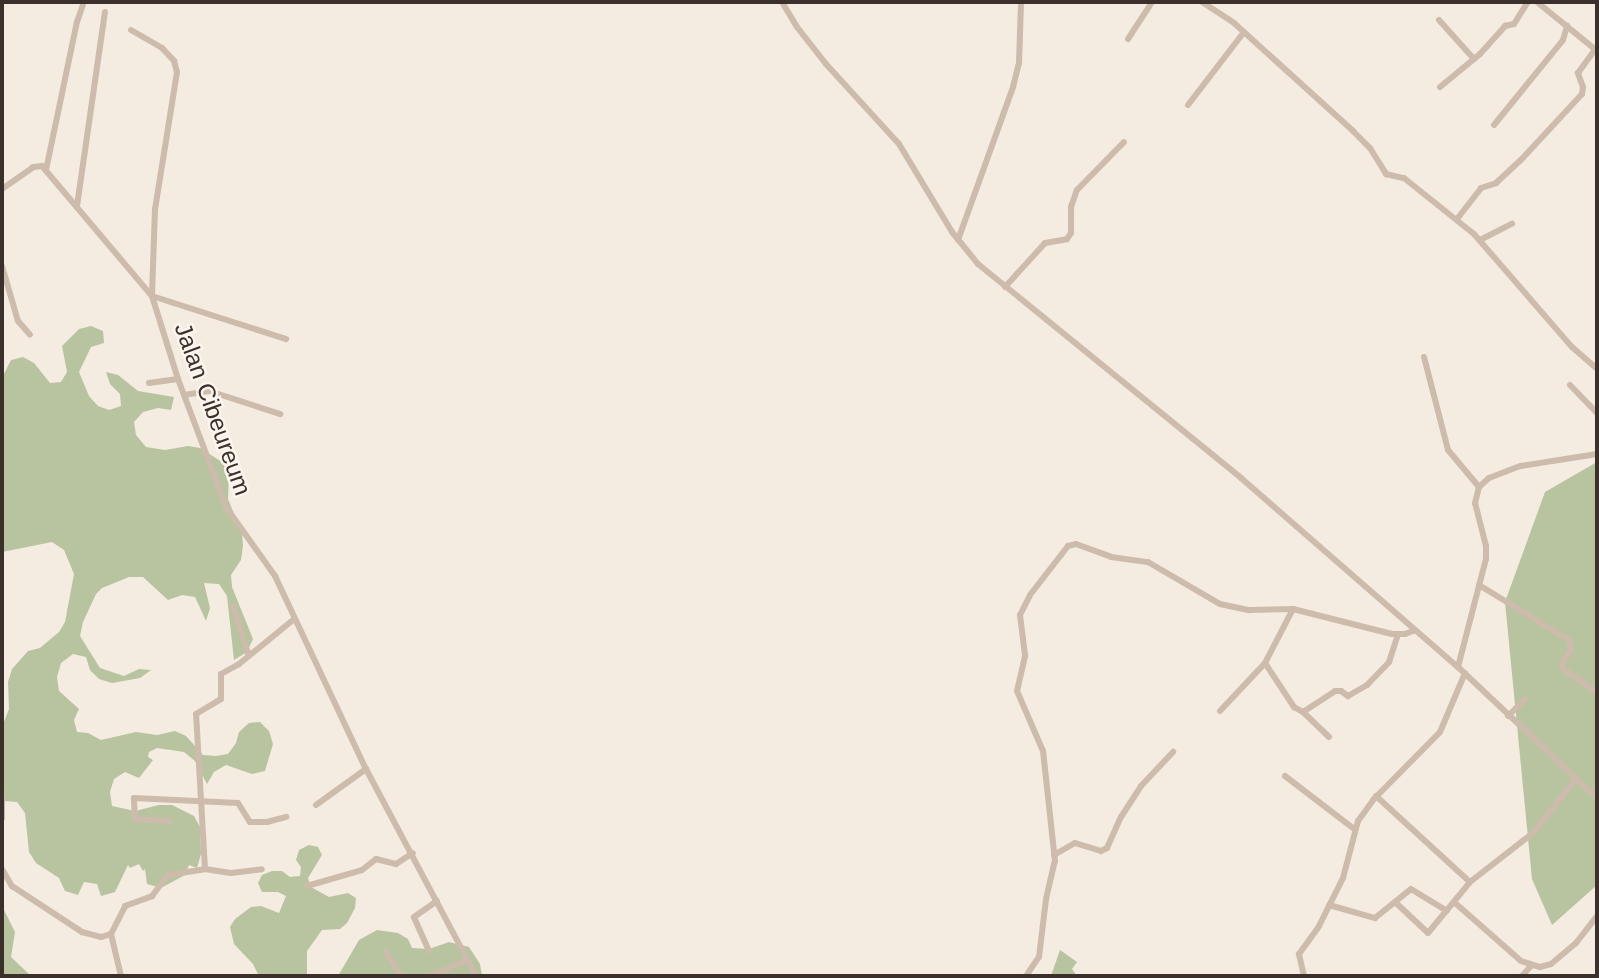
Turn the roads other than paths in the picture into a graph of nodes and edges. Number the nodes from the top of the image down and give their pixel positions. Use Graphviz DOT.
graph roads {
  1 [pos="84,2"];
  2 [pos="782,2"];
  3 [pos="1021,2"];
  4 [pos="1152,2"];
  5 [pos="1202,2"];
  6 [pos="1528,2"];
  7 [pos="1537,2"];
  8 [pos="105,12"];
  9 [pos="1439,20"];
  10 [pos="1567,26"];
  11 [pos="131,30"];
  12 [pos="1244,32"];
  13 [pos="1128,39"];
  14 [pos="1596,50"];
  15 [pos="1474,59"];
  16 [pos="1440,87"];
  17 [pos="1188,105"];
  18 [pos="1494,125"];
  19 [pos="1124,142"];
  20 [pos="47,170"];
  21 [pos="2,188"];
  22 [pos="77,206"];
  23 [pos="1457,219"];
  24 [pos="1512,225"];
  25 [pos="958,240"];
  26 [pos="1480,240"];
  27 [pos="2,267"];
  28 [pos="1004,287"];
  29 [pos="152,296"];
  30 [pos="30,335"];
  31 [pos="286,340"];
  32 [pos="1424,357"];
  33 [pos="1597,369"];
  34 [pos="178,379"];
  35 [pos="149,383"];
  36 [pos="1570,385"];
  37 [pos="184,395"];
  38 [pos="1597,413"];
  39 [pos="280,414"];
  40 [pos="1597,454"];
  41 [pos="1479,487"];
  42 [pos="1479,585"];
  43 [pos="233,606"];
  44 [pos="1293,610"];
  45 [pos="293,620"];
  46 [pos="1413,631"];
  47 [pos="1398,634"];
  48 [pos="249,656"];
  49 [pos="1265,663"];
  50 [pos="1458,667"];
  51 [pos="1465,673"];
  52 [pos="1597,692"];
  53 [pos="1526,698"];
  54 [pos="1220,711"];
  55 [pos="1303,712"];
  56 [pos="1508,716"];
  57 [pos="1329,737"];
  58 [pos="1173,752"];
  59 [pos="366,769"];
  60 [pos="1285,776"];
  61 [pos="1576,779"];
  62 [pos="2,792"];
  63 [pos="1376,796"];
  64 [pos="1597,797"];
  65 [pos="203,802"];
  66 [pos="316,805"];
  67 [pos="286,817"];
  68 [pos="2,818"];
  69 [pos="169,821"];
  70 [pos="1354,829"];
  71 [pos="413,853"];
  72 [pos="1054,855"];
  73 [pos="2,869"];
  74 [pos="205,869"];
  75 [pos="262,869"];
  76 [pos="1470,882"];
  77 [pos="307,886"];
  78 [pos="437,901"];
  79 [pos="1395,902"];
  80 [pos="1454,902"];
  81 [pos="1329,905"];
  82 [pos="1447,911"];
  83 [pos="1597,916"];
  84 [pos="111,934"];
  85 [pos="429,951"];
  86 [pos="386,952"];
  87 [pos="467,960"];
  88 [pos="1532,965"];
  89 [pos="121,976"];
  90 [pos="401,976"];
  91 [pos="430,976"];
  92 [pos="476,976"];
  93 [pos="1026,976"];
  94 [pos="1304,976"];
  95 [pos="1522,976"];
  1 -- 20 [label="street"];
  2 -- 25 [label="street"];
  3 -- 25 [label="street"];
  4 -- 13 [label="street"];
  5 -- 12 [label="street"];
  6 -- 15 [label="street"];
  7 -- 10 [label="street"];
  8 -- 22 [label="street"];
  9 -- 15 [label="street"];
  10 -- 14 [label="street"];
  10 -- 18 [label="street"];
  11 -- 29 [label="street, Jalan Cibeureum"];
  12 -- 17 [label="street"];
  12 -- 23 [label="street"];
  14 -- 23 [label="street"];
  15 -- 16 [label="street"];
  19 -- 28 [label="street"];
  20 -- 21 [label="street"];
  20 -- 22 [label="street"];
  22 -- 29 [label="street"];
  23 -- 26 [label="street"];
  24 -- 26 [label="street"];
  25 -- 28 [label="street"];
  26 -- 33 [label="street"];
  27 -- 30 [label="street"];
  28 -- 46 [label="street"];
  29 -- 31 [label="street"];
  29 -- 34 [label="street, Jalan Cibeureum"];
  32 -- 41 [label="street"];
  34 -- 35 [label="street"];
  34 -- 37 [label="street, Jalan Cibeureum"];
  36 -- 38 [label="street"];
  37 -- 39 [label="street"];
  37 -- 45 [label="street, Jalan Cibeureum"];
  40 -- 41 [label="street"];
  41 -- 42 [label="street"];
  42 -- 50 [label="street"];
  42 -- 52 [label="street"];
  43 -- 48 [label="street"];
  44 -- 47 [label="street"];
  44 -- 49 [label="street"];
  44 -- 72 [label="street"];
  45 -- 48 [label="street"];
  45 -- 59 [label="street, Jalan Cibeureum"];
  46 -- 47 [label="street"];
  46 -- 50 [label="street"];
  47 -- 55 [label="street"];
  48 -- 65 [label="street"];
  49 -- 54 [label="street"];
  49 -- 55 [label="street"];
  50 -- 51 [label="street"];
  51 -- 56 [label="street"];
  51 -- 63 [label="street"];
  53 -- 56 [label="street"];
  55 -- 57 [label="street"];
  56 -- 61 [label="street"];
  58 -- 72 [label="street"];
  59 -- 66 [label="street"];
  59 -- 71 [label="street, Jalan Cibeureum"];
  60 -- 70 [label="street"];
  61 -- 64 [label="street"];
  61 -- 76 [label="street"];
  62 -- 68 [label="street"];
  63 -- 70 [label="street"];
  63 -- 76 [label="street"];
  65 -- 67 [label="street"];
  65 -- 69 [label="street"];
  65 -- 74 [label="street"];
  70 -- 81 [label="street"];
  71 -- 77 [label="street"];
  71 -- 78 [label="street, Jalan Cibeureum"];
  72 -- 93 [label="street"];
  73 -- 84 [label="street"];
  74 -- 75 [label="street"];
  74 -- 84 [label="street"];
  76 -- 80 [label="street"];
  78 -- 85 [label="street"];
  78 -- 87 [label="street, Jalan Cibeureum"];
  79 -- 81 [label="street"];
  79 -- 82 [label="street"];
  79 -- 82 [label="street"];
  80 -- 82 [label="street"];
  80 -- 88 [label="street"];
  81 -- 94 [label="street"];
  83 -- 88 [label="street"];
  84 -- 89 [label="street"];
  86 -- 90 [label="street"];
  87 -- 91 [label="street"];
  87 -- 92 [label="street, Jalan Cibeureum"];
  88 -- 95 [label="street"];
}
